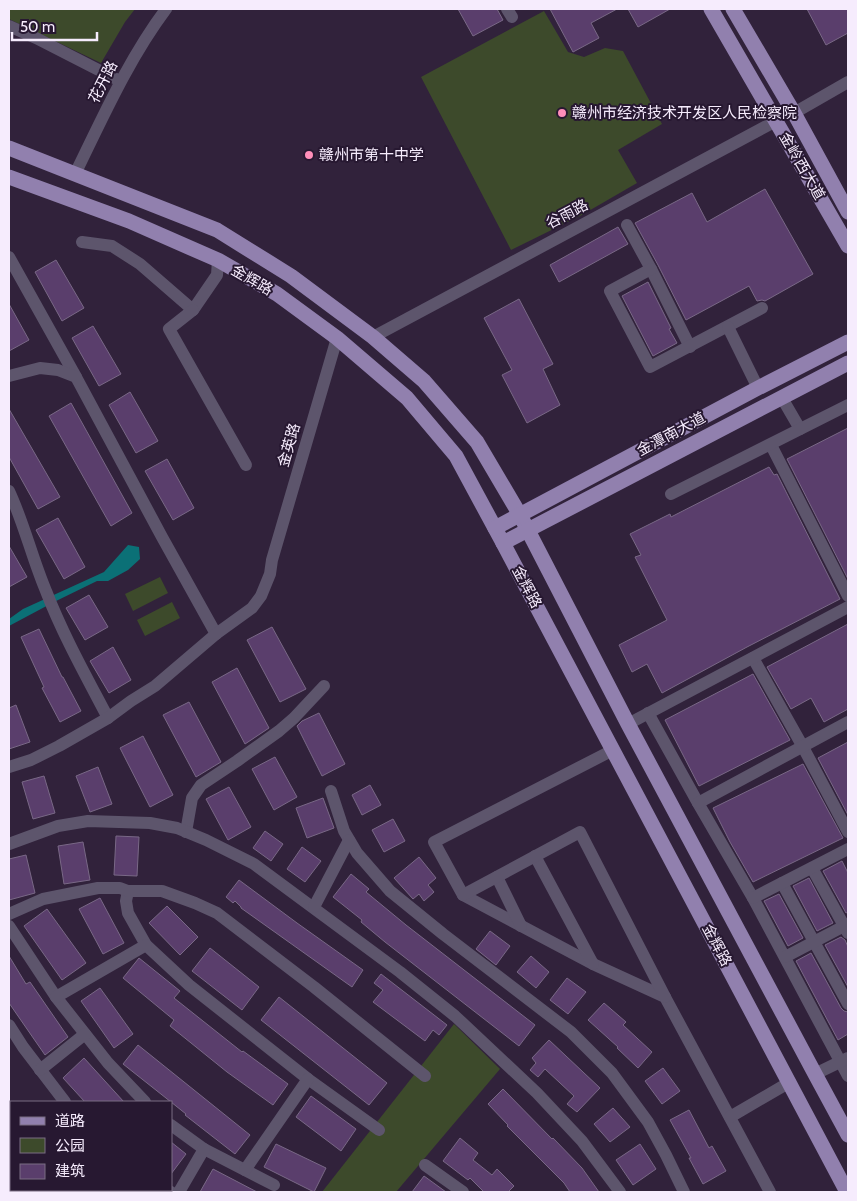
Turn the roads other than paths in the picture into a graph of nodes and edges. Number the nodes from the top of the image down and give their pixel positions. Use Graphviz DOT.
graph roads {
  1 [pos="166,9"];
  2 [pos="711,9"];
  3 [pos="733,9"];
  4 [pos="9,26"];
  5 [pos="120,81"];
  6 [pos="848,82"];
  7 [pos="794,113"];
  8 [pos="776,121"];
  9 [pos="9,148"];
  10 [pos="76,174"];
  11 [pos="9,177"];
  12 [pos="848,212"];
  13 [pos="627,226"];
  14 [pos="82,242"];
  15 [pos="848,246"];
  16 [pos="9,257"];
  17 [pos="218,260"];
  18 [pos="651,269"];
  19 [pos="762,308"];
  20 [pos="193,310"];
  21 [pos="728,327"];
  22 [pos="373,336"];
  23 [pos="337,338"];
  24 [pos="848,342"];
  25 [pos="690,346"];
  26 [pos="845,366"];
  27 [pos="9,376"];
  28 [pos="76,376"];
  29 [pos="758,388"];
  30 [pos="782,398"];
  31 [pos="848,405"];
  32 [pos="800,429"];
  33 [pos="771,445"];
  34 [pos="246,465"];
  35 [pos="9,491"];
  36 [pos="671,494"];
  37 [pos="520,515"];
  38 [pos="495,528"];
  39 [pos="528,531"];
  40 [pos="504,543"];
  41 [pos="848,596"];
  42 [pos="848,607"];
  43 [pos="216,634"];
  44 [pos="753,658"];
  45 [pos="324,686"];
  46 [pos="648,713"];
  47 [pos="108,718"];
  48 [pos="848,722"];
  49 [pos="628,724"];
  50 [pos="803,747"];
  51 [pos="613,750"];
  52 [pos="9,768"];
  53 [pos="331,790"];
  54 [pos="698,803"];
  55 [pos="186,832"];
  56 [pos="848,832"];
  57 [pos="349,840"];
  58 [pos="9,844"];
  59 [pos="847,852"];
  60 [pos="535,856"];
  61 [pos="812,868"];
  62 [pos="497,877"];
  63 [pos="782,883"];
  64 [pos="128,891"];
  65 [pos="463,895"];
  66 [pos="753,898"];
  67 [pos="314,907"];
  68 [pos="9,914"];
  69 [pos="9,926"];
  70 [pos="521,926"];
  71 [pos="847,928"];
  72 [pos="814,942"];
  73 [pos="146,945"];
  74 [pos="785,957"];
  75 [pos="593,964"];
  76 [pos="56,997"];
  77 [pos="665,997"];
  78 [pos="848,1004"];
  79 [pos="9,1025"];
  80 [pos="85,1034"];
  81 [pos="845,1060"];
  82 [pos="40,1070"];
  83 [pos="815,1074"];
  84 [pos="425,1076"];
  85 [pos="848,1076"];
  86 [pos="308,1079"];
  87 [pos="790,1082"];
  88 [pos="64,1101"];
  89 [pos="144,1101"];
  90 [pos="730,1117"];
  91 [pos="172,1126"];
  92 [pos="379,1130"];
  93 [pos="848,1135"];
  94 [pos="204,1149"];
  95 [pos="426,1165"];
  96 [pos="246,1170"];
  97 [pos="274,1185"];
  98 [pos="179,1192"];
  99 [pos="463,1192"];
  100 [pos="620,1192"];
  101 [pos="684,1192"];
  102 [pos="770,1192"];
  103 [pos="848,1192"];
  1 -- 5 [label="street, 花开路"];
  2 -- 8 [label="main road, 金岭西大道"];
  3 -- 7 [label="main road, 金岭西大道"];
  4 -- 5 [label="street"];
  5 -- 10 [label="street, 花开路"];
  6 -- 7 [label="street"];
  7 -- 12 [label="main road, 金岭西大道"];
  8 -- 15 [label="main road, 金岭西大道"];
  8 -- 22 [label="street, 谷雨路"];
  9 -- 10 [label="main road, 金辉路"];
  10 -- 22 [label="main road, 金辉路"];
  11 -- 17 [label="main road, 金辉路"];
  13 -- 18 [label="street"];
  14 -- 20 [label="street"];
  16 -- 28 [label="street"];
  17 -- 20 [label="street"];
  17 -- 23 [label="main road, 金辉路"];
  18 -- 25 [label="street"];
  18 -- 25 [label="street"];
  19 -- 21 [label="street"];
  20 -- 34 [label="street"];
  21 -- 25 [label="street"];
  21 -- 29 [label="street"];
  22 -- 37 [label="main road, 金辉路"];
  23 -- 38 [label="main road, 金辉路"];
  23 -- 43 [label="street, 金英路"];
  24 -- 29 [label="main road, 金潭南大道"];
  26 -- 30 [label="main road, 金潭南大道"];
  27 -- 28 [label="street"];
  28 -- 43 [label="street"];
  29 -- 37 [label="main road, 金潭南大道"];
  30 -- 32 [label="street"];
  30 -- 39 [label="main road, 金潭南大道"];
  31 -- 32 [label="street"];
  32 -- 33 [label="street"];
  33 -- 36 [label="street"];
  33 -- 41 [label="street"];
  35 -- 47 [label="street"];
  37 -- 38 [label="main road, 金潭南大道"];
  37 -- 39 [label="main road, 金辉路"];
  38 -- 40 [label="main road, 金辉路"];
  39 -- 40 [label="main road, 金潭南大道"];
  39 -- 49 [label="main road, 金辉路"];
  40 -- 51 [label="main road, 金辉路"];
  42 -- 44 [label="street"];
  43 -- 47 [label="street, 金英路"];
  44 -- 46 [label="street"];
  44 -- 50 [label="street"];
  45 -- 55 [label="street"];
  46 -- 49 [label="street"];
  46 -- 54 [label="street"];
  47 -- 52 [label="street, 金英路"];
  48 -- 50 [label="street"];
  49 -- 83 [label="main road, 金辉路"];
  50 -- 54 [label="street"];
  50 -- 56 [label="street"];
  51 -- 65 [label="street"];
  51 -- 87 [label="main road, 金辉路"];
  53 -- 57 [label="street"];
  54 -- 66 [label="street"];
  55 -- 58 [label="street"];
  55 -- 67 [label="street"];
  57 -- 67 [label="street"];
  57 -- 101 [label="street"];
  59 -- 61 [label="street"];
  60 -- 62 [label="street"];
  60 -- 75 [label="street"];
  60 -- 77 [label="street"];
  61 -- 63 [label="street"];
  61 -- 71 [label="street"];
  62 -- 65 [label="street"];
  62 -- 70 [label="street"];
  63 -- 66 [label="street"];
  63 -- 72 [label="street"];
  64 -- 68 [label="street"];
  64 -- 73 [label="street"];
  64 -- 84 [label="street"];
  65 -- 70 [label="street"];
  66 -- 74 [label="street"];
  67 -- 100 [label="street"];
  69 -- 76 [label="street"];
  70 -- 75 [label="street"];
  71 -- 72 [label="street"];
  72 -- 74 [label="street"];
  72 -- 78 [label="street"];
  73 -- 76 [label="street"];
  73 -- 86 [label="street"];
  74 -- 81 [label="street"];
  75 -- 77 [label="street"];
  76 -- 80 [label="street"];
  77 -- 90 [label="street"];
  79 -- 82 [label="street"];
  80 -- 82 [label="street"];
  80 -- 89 [label="street"];
  81 -- 83 [label="street"];
  81 -- 85 [label="street"];
  82 -- 88 [label="street"];
  83 -- 93 [label="main road, 金辉路"];
  86 -- 92 [label="street"];
  86 -- 96 [label="street"];
  87 -- 90 [label="street"];
  87 -- 103 [label="main road, 金辉路"];
  90 -- 102 [label="street"];
  91 -- 94 [label="street"];
  94 -- 96 [label="street"];
  94 -- 98 [label="street"];
  95 -- 99 [label="street"];
  96 -- 97 [label="street"];
}
